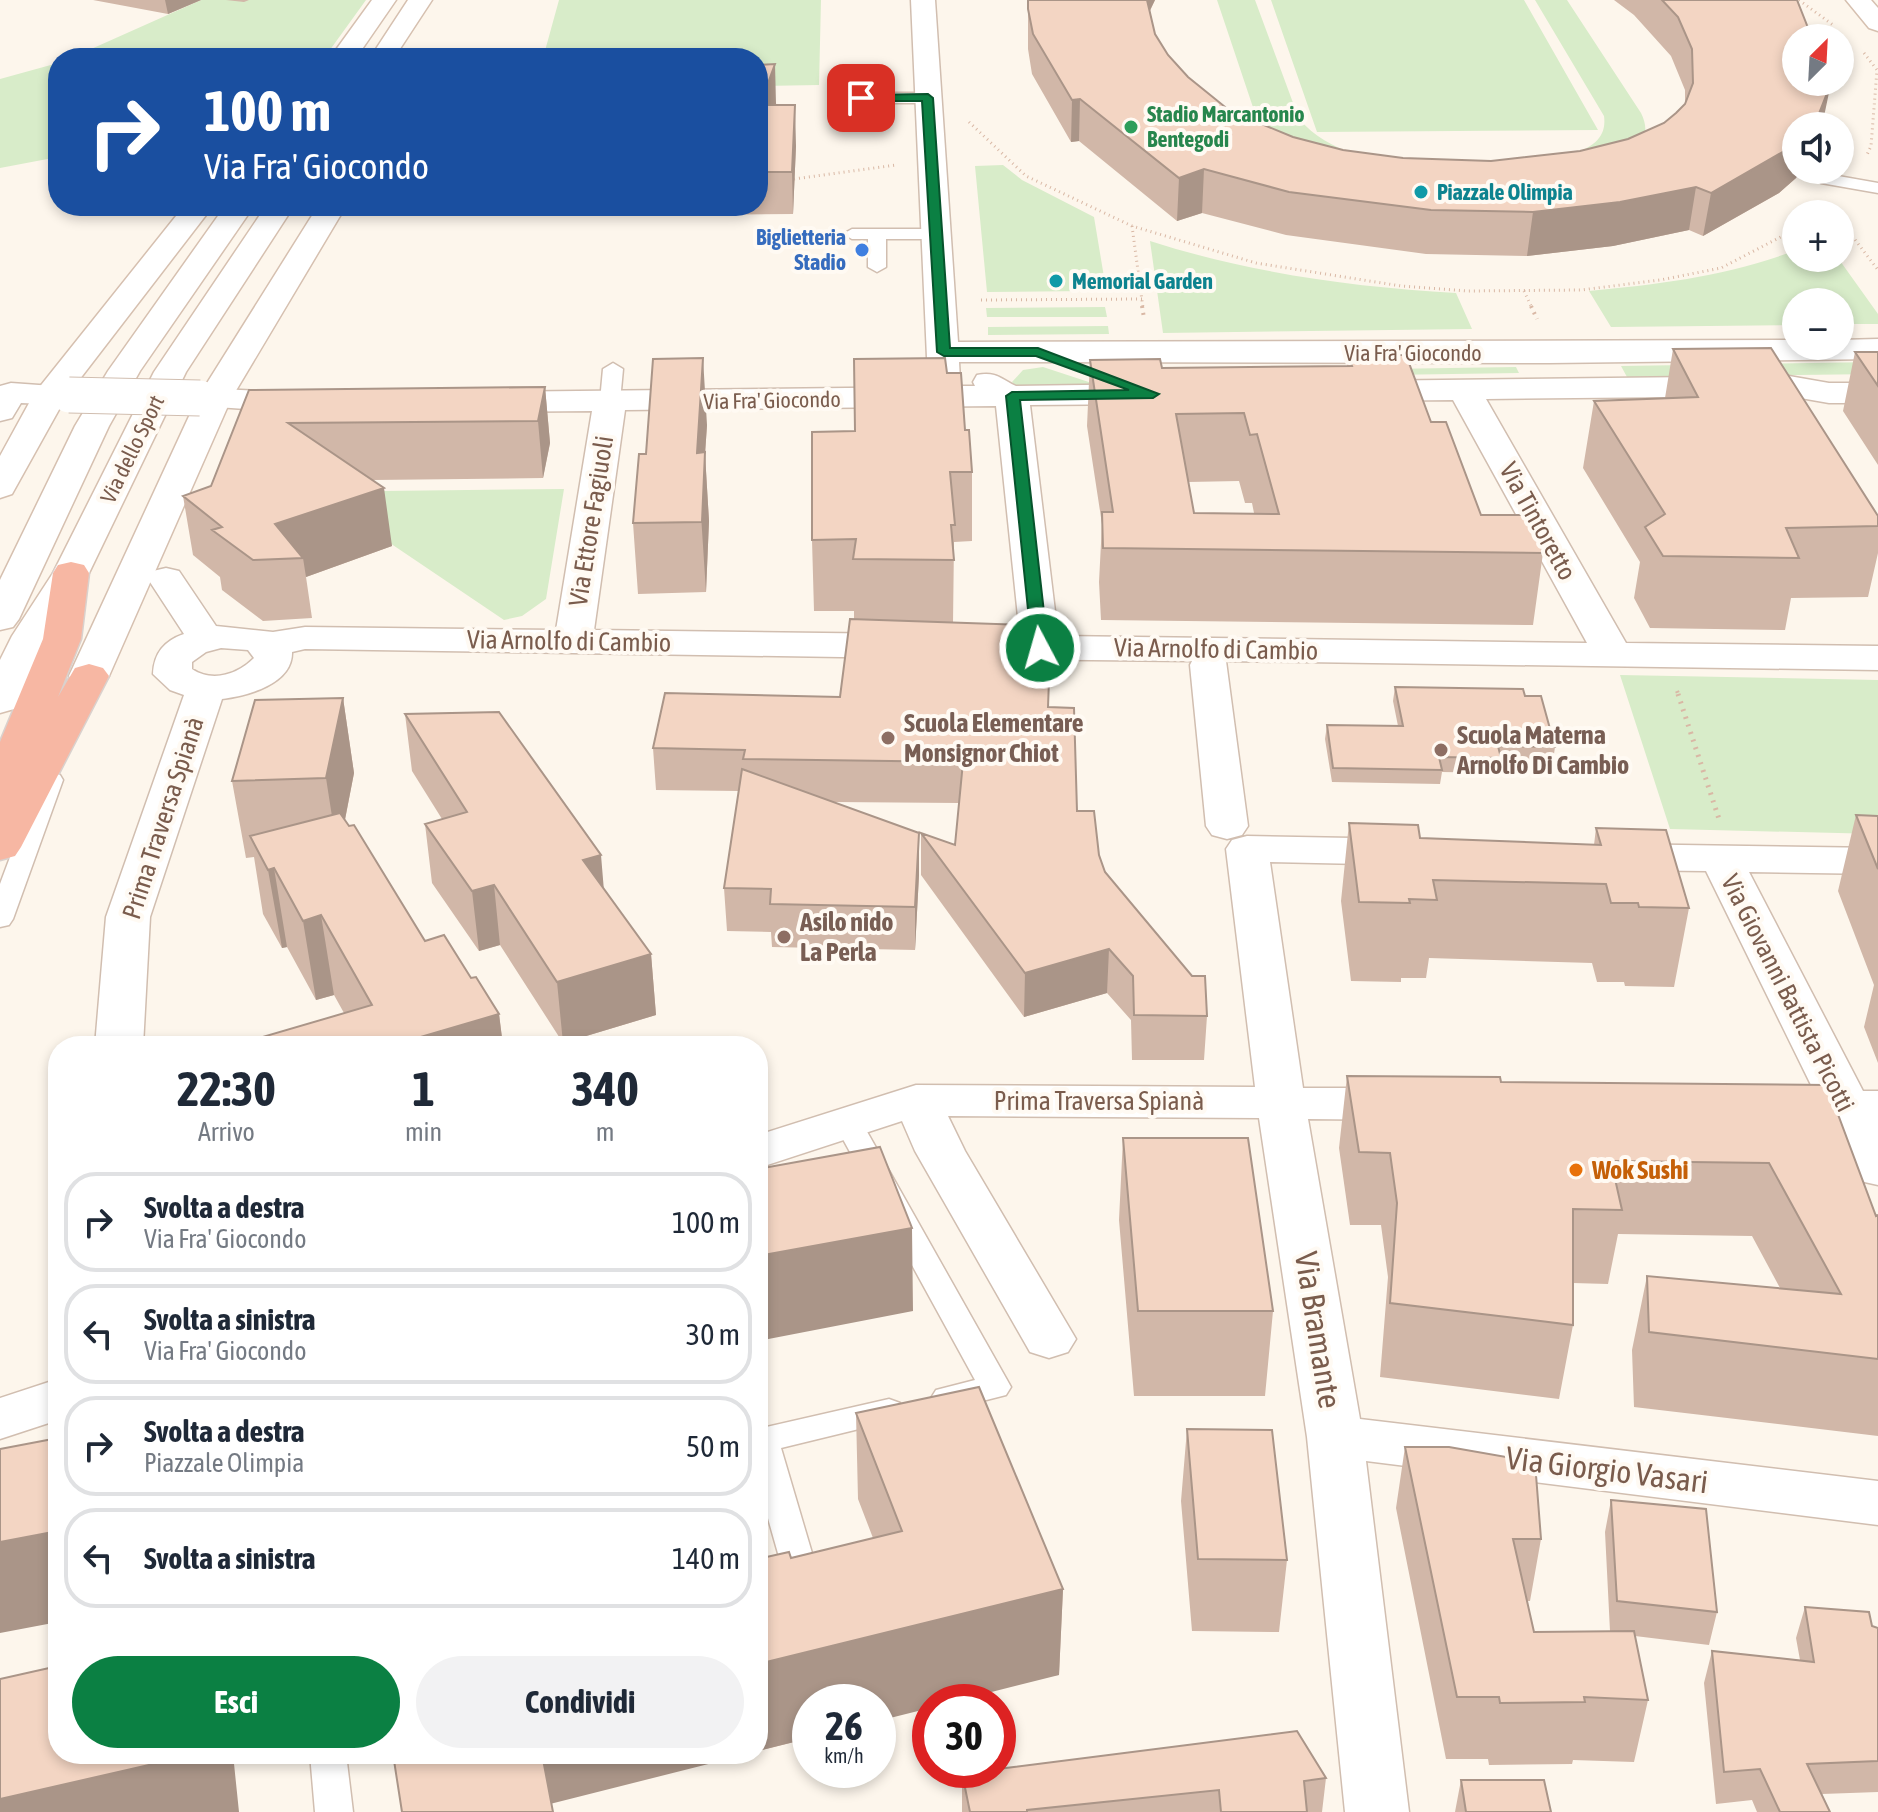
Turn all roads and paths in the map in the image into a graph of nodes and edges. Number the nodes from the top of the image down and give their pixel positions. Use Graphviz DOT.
graph roads {
  1 [pos="384,0"];
  2 [pos="420,0"];
  3 [pos="923,0"];
  4 [pos="1799,0"];
  5 [pos="1858,0"];
  6 [pos="1878,23"];
  7 [pos="1832,24"];
  8 [pos="348,48"];
  9 [pos="389,48"];
  10 [pos="1862,51"];
  11 [pos="1878,70"];
  12 [pos="852,93"];
  13 [pos="928,98"];
  14 [pos="967,108"];
  15 [pos="969,123"];
  16 [pos="970,138"];
  17 [pos="901,165"];
  18 [pos="794,179"];
  19 [pos="1854,184"];
  20 [pos="1878,188"];
  21 [pos="192,216"];
  22 [pos="233,216"];
  23 [pos="273,216"];
  24 [pos="325,216"];
  25 [pos="1132,226"];
  26 [pos="852,234"];
  27 [pos="877,234"];
  28 [pos="935,234"];
  29 [pos="1782,236"];
  30 [pos="1854,238"];
  31 [pos="877,267"];
  32 [pos="1878,270"];
  33 [pos="1524,291"];
  34 [pos="1142,299"];
  35 [pos="982,312"];
  36 [pos="1145,323"];
  37 [pos="1546,342"];
  38 [pos="1878,349"];
  39 [pos="944,352"];
  40 [pos="1024,352"];
  41 [pos="1878,378"];
  42 [pos="612,385"];
  43 [pos="1789,386"];
  44 [pos="1566,388"];
  45 [pos="1464,389"];
  46 [pos="1327,391"];
  47 [pos="1878,393"];
  48 [pos="60,394"];
  49 [pos="1012,396"];
  50 [pos="207,398"];
  51 [pos="921,398"];
  52 [pos="4,399"];
  53 [pos="453,402"];
  54 [pos="328,403"];
  55 [pos="1814,426"];
  56 [pos="0,487"];
  57 [pos="71,573"];
  58 [pos="166,579"];
  59 [pos="0,619"];
  60 [pos="206,639"];
  61 [pos="573,641"];
  62 [pos="268,645"];
  63 [pos="1040,648"];
  64 [pos="1612,653"];
  65 [pos="1878,658"];
  66 [pos="1209,665"];
  67 [pos="89,676"];
  68 [pos="206,688"];
  69 [pos="1677,690"];
  70 [pos="0,701"];
  71 [pos="0,792"];
  72 [pos="1237,837"];
  73 [pos="1722,845"];
  74 [pos="0,847"];
  75 [pos="1453,853"];
  76 [pos="1579,856"];
  77 [pos="1878,861"];
  78 [pos="0,919"];
  79 [pos="120,1036"];
  80 [pos="916,1100"];
  81 [pos="1281,1103"];
  82 [pos="1453,1104"];
  83 [pos="1735,1106"];
  84 [pos="1862,1107"];
  85 [pos="847,1121"];
  86 [pos="768,1149"];
  87 [pos="1878,1169"];
  88 [pos="1049,1339"];
  89 [pos="48,1402"];
  90 [pos="0,1419"];
  91 [pos="1335,1437"];
  92 [pos="768,1439"];
  93 [pos="768,1461"];
  94 [pos="1878,1503"];
  95 [pos="768,1596"];
  96 [pos="329,1764"];
  97 [pos="334,1812"];
  98 [pos="1377,1812"];
  1 -- 8 [label="street"];
  2 -- 9 [label="street"];
  3 -- 13 [label="street"];
  4 -- 7 [label="path"];
  5 -- 6 [label="street"];
  10 -- 11 [label="path"];
  11 -- 19 [label="path"];
  12 -- 13 [label="lane"];
  13 -- 28 [label="street"];
  14 -- 15 [label="path"];
  15 -- 16 [label="path"];
  15 -- 25 [label="path"];
  17 -- 18 [label="path"];
  19 -- 20 [label="lane"];
  21 -- 48 [label="street"];
  22 -- 59 [label="street, Via dello Sport"];
  23 -- 57 [label="street, Via dello Sport"];
  24 -- 50 [label="street"];
  25 -- 33 [label="path"];
  25 -- 34 [label="path"];
  26 -- 27 [label="lane"];
  27 -- 28 [label="lane"];
  27 -- 31 [label="lane"];
  28 -- 39 [label="street"];
  29 -- 33 [label="path"];
  30 -- 32 [label="path"];
  33 -- 37 [label="path"];
  34 -- 35 [label="path"];
  34 -- 36 [label="path"];
  37 -- 38 [label="street, Via Fra' Giocondo"];
  37 -- 40 [label="street, Via Fra' Giocondo"];
  37 -- 44 [label="street"];
  39 -- 40 [label="street, Via Fra' Giocondo"];
  39 -- 51 [label="street"];
  40 -- 49 [label="street"];
  40 -- 49 [label="street, Via Fra' Giocondo"];
  41 -- 43 [label="street, Via Fra' Giocondo"];
  42 -- 51 [label="street, Via Fra' Giocondo"];
  42 -- 53 [label="street, Via Fra' Giocondo"];
  42 -- 61 [label="street, Via Ettore Fagiuoli"];
  43 -- 44 [label="street, Via Fra' Giocondo"];
  43 -- 47 [label="street, Via Fra' Giocondo"];
  43 -- 55 [label="street"];
  44 -- 45 [label="street, Via Fra' Giocondo"];
  45 -- 46 [label="street, Via Fra' Giocondo"];
  45 -- 64 [label="street, Via Tintoretto"];
  48 -- 50 [label="street, bridge"];
  48 -- 52 [label="street"];
  48 -- 56 [label="street"];
  49 -- 51 [label="street, Via Fra' Giocondo"];
  49 -- 63 [label="street"];
  50 -- 54 [label="street"];
  50 -- 67 [label="street"];
  57 -- 70 [label="street, Via dello Sport"];
  57 -- 71 [label="highway"];
  58 -- 60 [label="street"];
  60 -- 62 [label="street"];
  60 -- 68 [label="street"];
  61 -- 62 [label="street, Via Arnolfo di Cambio"];
  61 -- 63 [label="street, Via Arnolfo di Cambio"];
  62 -- 68 [label="street"];
  63 -- 64 [label="street, Via Arnolfo di Cambio"];
  64 -- 65 [label="street, Via Arnolfo di Cambio"];
  66 -- 72 [label="street, Via Bramante"];
  67 -- 74 [label="highway"];
  67 -- 78 [label="lane"];
  68 -- 79 [label="street, Prima Traversa Spianà"];
  69 -- 73 [label="path"];
  72 -- 75 [label="street"];
  72 -- 81 [label="street, Via Bramante"];
  73 -- 76 [label="street"];
  73 -- 77 [label="street"];
  73 -- 84 [label="street, Via Giovanni Battista Picotti"];
  80 -- 81 [label="street, Prima Traversa Spianà"];
  80 -- 85 [label="street, Prima Traversa Spianà"];
  80 -- 88 [label="street"];
  81 -- 82 [label="street, Prima Traversa Spianà"];
  81 -- 91 [label="street, Via Bramante"];
  83 -- 84 [label="street"];
  84 -- 87 [label="street, Via Giovanni Battista Picotti"];
  85 -- 86 [label="street, Prima Traversa Spianà"];
  85 -- 92 [label="lane"];
  89 -- 90 [label="street"];
  91 -- 94 [label="street, Via Giorgio Vasari"];
  91 -- 98 [label="street, Via Bramante"];
  93 -- 95 [label="lane"];
  96 -- 97 [label="lane"];
}
